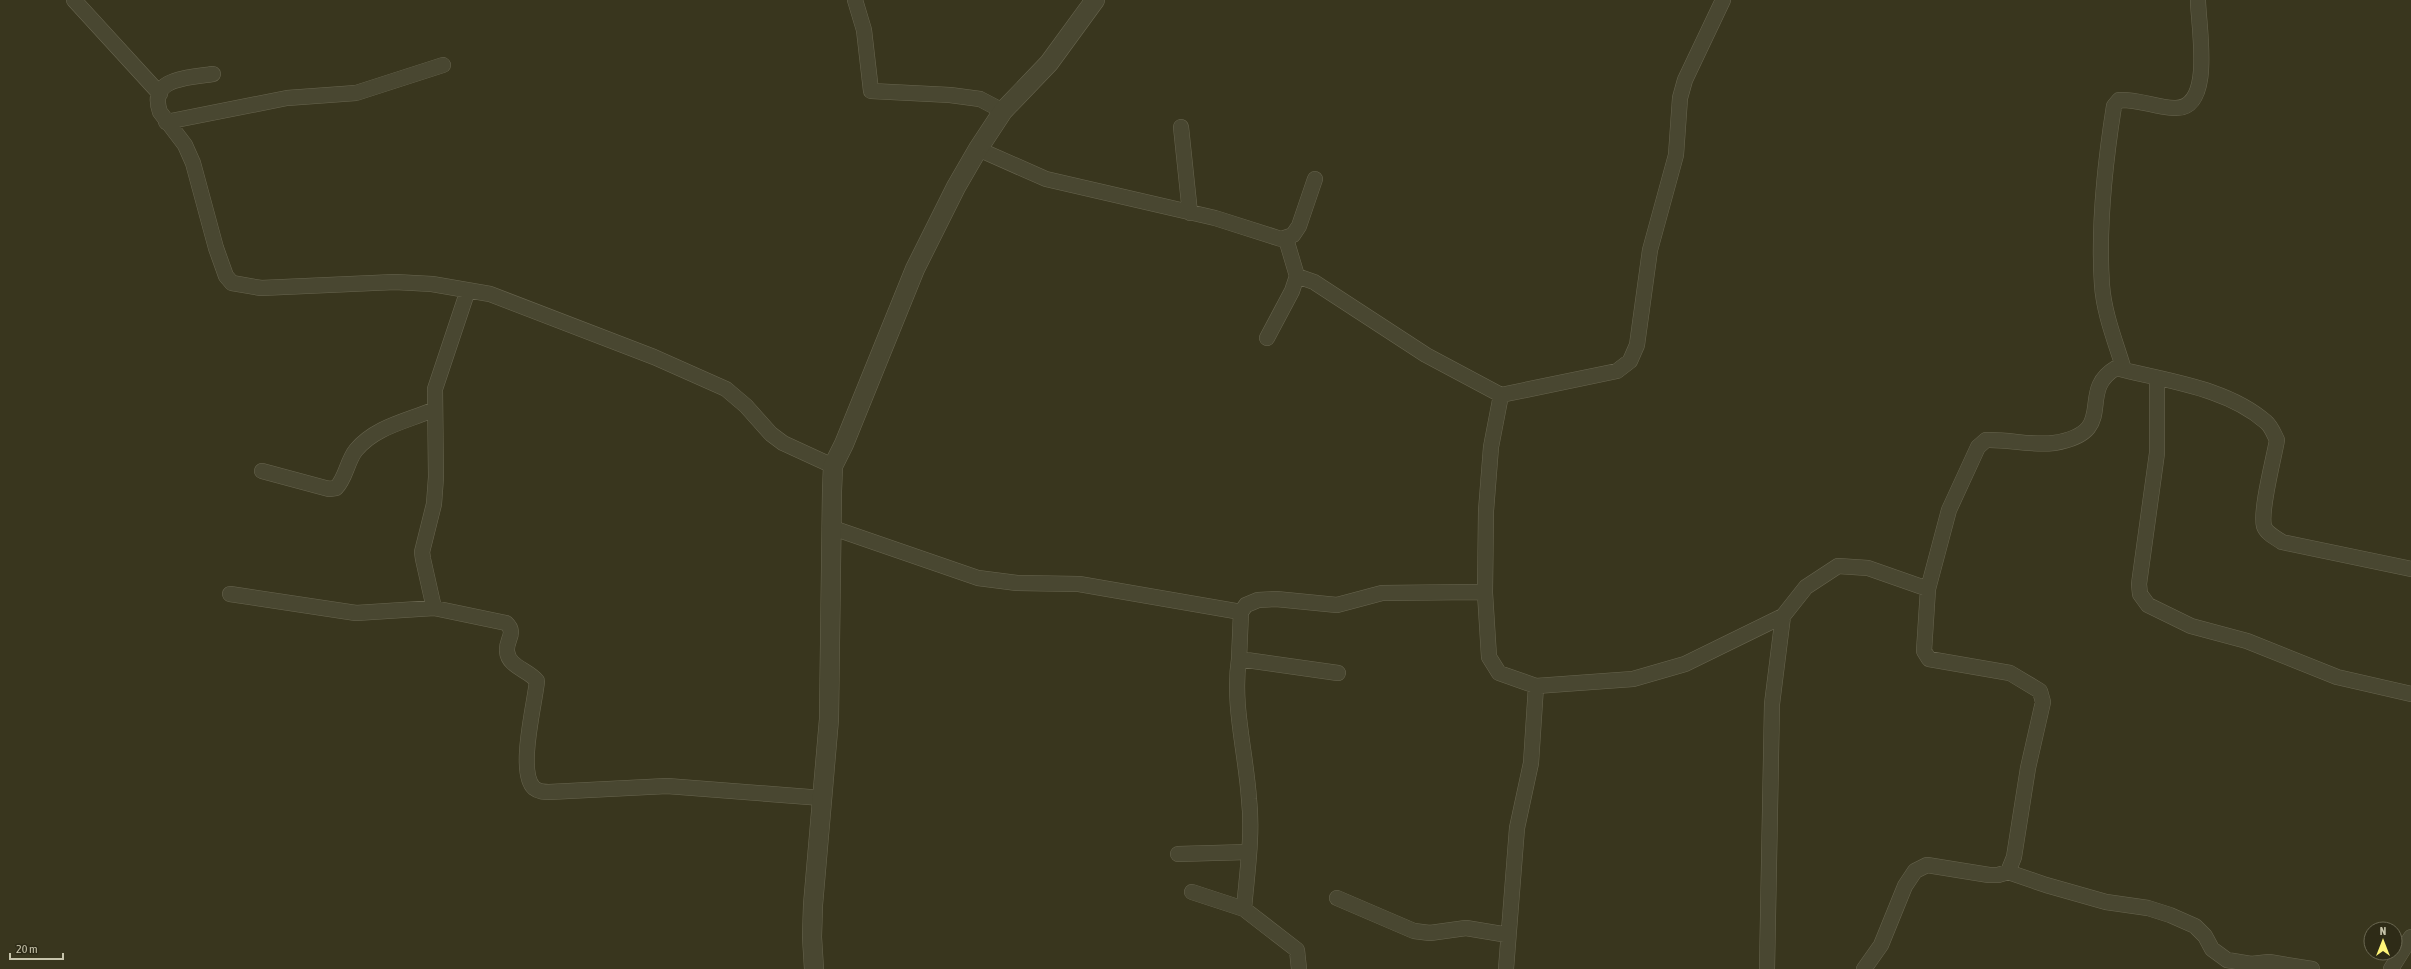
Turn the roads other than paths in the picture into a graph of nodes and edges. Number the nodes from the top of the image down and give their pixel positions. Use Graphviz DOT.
graph roads {
  1 [pos="74,0"];
  2 [pos="855,0"];
  3 [pos="1095,0"];
  4 [pos="1723,0"];
  5 [pos="2198,0"];
  6 [pos="443,65"];
  7 [pos="213,74"];
  8 [pos="160,94"];
  9 [pos="1003,111"];
  10 [pos="166,122"];
  11 [pos="1181,127"];
  12 [pos="978,149"];
  13 [pos="1315,179"];
  14 [pos="1190,213"];
  15 [pos="1286,239"];
  16 [pos="1297,276"];
  17 [pos="468,290"];
  18 [pos="1267,338"];
  19 [pos="2124,370"];
  20 [pos="2157,378"];
  21 [pos="1501,395"];
  22 [pos="435,409"];
  23 [pos="833,466"];
  24 [pos="262,471"];
  25 [pos="830,527"];
  26 [pos="2411,569"];
  27 [pos="1928,590"];
  28 [pos="1485,593"];
  29 [pos="230,594"];
  30 [pos="434,608"];
  31 [pos="1241,612"];
  32 [pos="1783,616"];
  33 [pos="1239,659"];
  34 [pos="1338,673"];
  35 [pos="1536,686"];
  36 [pos="2411,694"];
  37 [pos="822,798"];
  38 [pos="1248,852"];
  39 [pos="1178,854"];
  40 [pos="2008,872"];
  41 [pos="1192,892"];
  42 [pos="1337,898"];
  43 [pos="1244,909"];
  44 [pos="1508,935"];
  45 [pos="2411,937"];
  46 [pos="814,969"];
  47 [pos="1299,969"];
  48 [pos="1506,969"];
  49 [pos="1767,969"];
  50 [pos="1864,969"];
  51 [pos="2312,969"];
  52 [pos="2391,969"];
  1 -- 8 [label="street"];
  2 -- 9 [label="street"];
  3 -- 9 [label="street"];
  4 -- 21 [label="street"];
  5 -- 19 [label="street"];
  6 -- 10 [label="street"];
  7 -- 8 [label="street"];
  8 -- 10 [label="street"];
  9 -- 12 [label="street"];
  10 -- 17 [label="street"];
  11 -- 14 [label="street"];
  12 -- 14 [label="street"];
  12 -- 23 [label="street"];
  13 -- 15 [label="street"];
  14 -- 15 [label="street"];
  15 -- 16 [label="street"];
  16 -- 18 [label="street"];
  16 -- 21 [label="street"];
  17 -- 22 [label="street"];
  17 -- 23 [label="street"];
  19 -- 20 [label="street"];
  19 -- 27 [label="street"];
  20 -- 26 [label="street"];
  20 -- 36 [label="street"];
  21 -- 28 [label="street"];
  22 -- 24 [label="street"];
  22 -- 30 [label="street"];
  23 -- 25 [label="street"];
  25 -- 31 [label="street"];
  25 -- 37 [label="street"];
  27 -- 32 [label="street"];
  27 -- 40 [label="street"];
  28 -- 31 [label="street"];
  28 -- 35 [label="street"];
  29 -- 30 [label="street"];
  30 -- 37 [label="street"];
  31 -- 33 [label="street"];
  32 -- 35 [label="street"];
  32 -- 49 [label="street"];
  33 -- 34 [label="street"];
  33 -- 38 [label="street"];
  35 -- 44 [label="street"];
  37 -- 46 [label="street"];
  38 -- 39 [label="street"];
  38 -- 43 [label="street"];
  40 -- 50 [label="street"];
  40 -- 51 [label="street"];
  41 -- 43 [label="street"];
  42 -- 44 [label="street"];
  43 -- 47 [label="street"];
  44 -- 48 [label="street"];
  45 -- 52 [label="street"];
}
